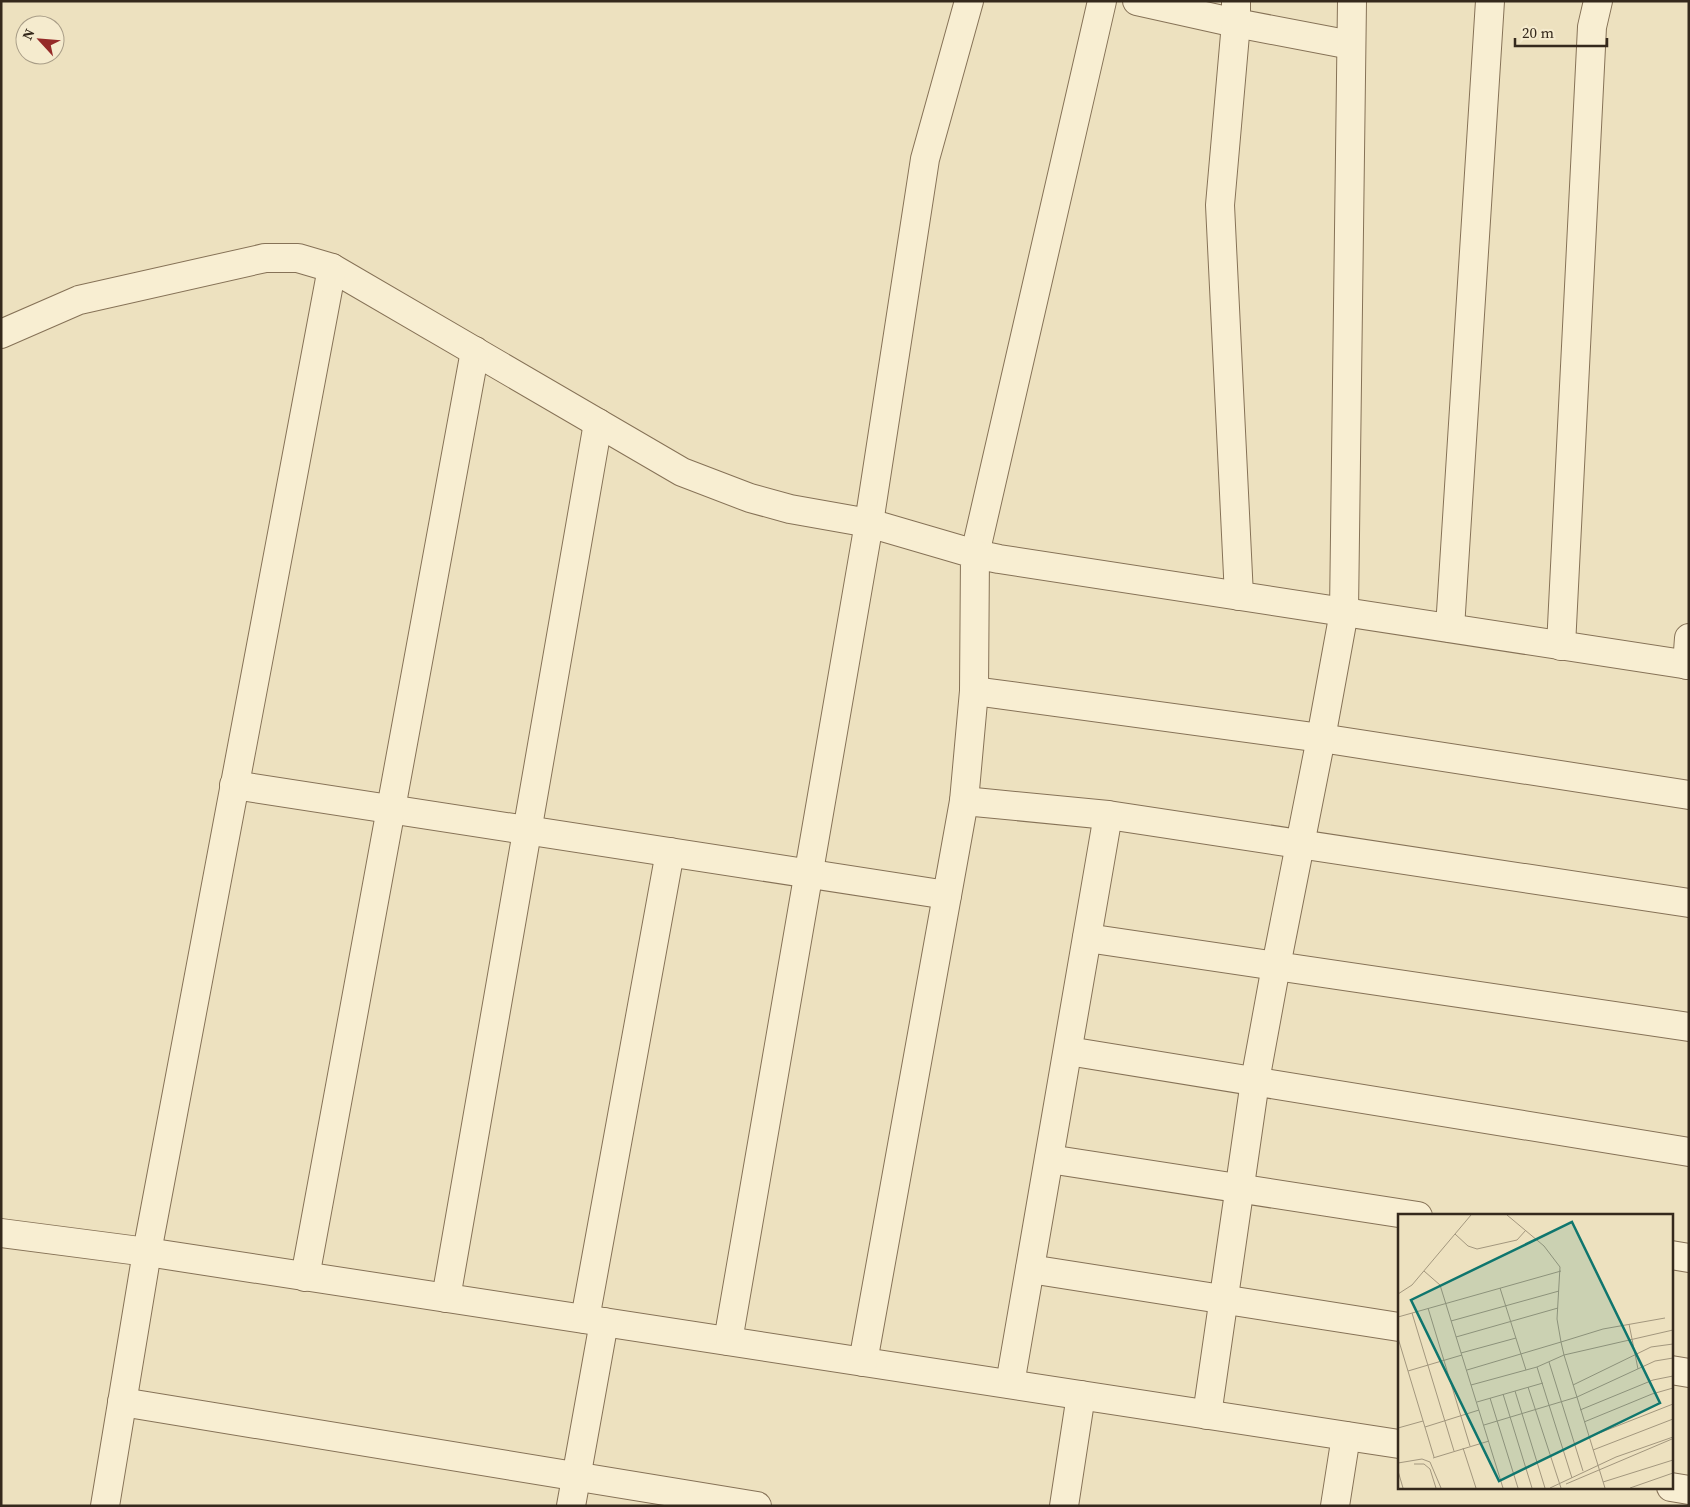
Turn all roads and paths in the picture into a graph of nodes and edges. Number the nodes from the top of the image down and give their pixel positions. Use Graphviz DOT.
graph roads {
  1 [pos="969,1"];
  2 [pos="1102,1"];
  3 [pos="1138,1"];
  4 [pos="1352,1"];
  5 [pos="1490,1"];
  6 [pos="1598,1"];
  7 [pos="1236,12"];
  8 [pos="1351,45"];
  9 [pos="332,268"];
  10 [pos="1,334"];
  11 [pos="474,351"];
  12 [pos="598,423"];
  13 [pos="870,523"];
  14 [pos="975,554"];
  15 [pos="1239,596"];
  16 [pos="1344,612"];
  17 [pos="1450,628"];
  18 [pos="1561,646"];
  19 [pos="1688,656"];
  20 [pos="974,691"];
  21 [pos="1321,738"];
  22 [pos="234,785"];
  23 [pos="1689,795"];
  24 [pos="964,801"];
  25 [pos="390,809"];
  26 [pos="1108,815"];
  27 [pos="527,830"];
  28 [pos="1300,844"];
  29 [pos="670,852"];
  30 [pos="809,874"];
  31 [pos="947,895"];
  32 [pos="1689,904"];
  33 [pos="1087,938"];
  34 [pos="1276,966"];
  35 [pos="1689,1027"];
  36 [pos="1068,1051"];
  37 [pos="1255,1081"];
  38 [pos="1689,1152"];
  39 [pos="1049,1159"];
  40 [pos="1240,1188"];
  41 [pos="1405,1214"];
  42 [pos="1,1233"];
  43 [pos="147,1252"];
  44 [pos="1672,1255"];
  45 [pos="1689,1258"];
  46 [pos="1030,1269"];
  47 [pos="305,1277"];
  48 [pos="446,1298"];
  49 [pos="1225,1300"];
  50 [pos="595,1321"];
  51 [pos="1398,1327"];
  52 [pos="728,1341"];
  53 [pos="864,1362"];
  54 [pos="1672,1370"];
  55 [pos="1689,1373"];
  56 [pos="1010,1384"];
  57 [pos="1081,1395"];
  58 [pos="122,1402"];
  59 [pos="1208,1415"];
  60 [pos="1346,1436"];
  61 [pos="1398,1444"];
  62 [pos="576,1476"];
  63 [pos="1672,1487"];
  64 [pos="1689,1490"];
  65 [pos="105,1506"];
  66 [pos="570,1506"];
  67 [pos="757,1506"];
  68 [pos="1064,1506"];
  69 [pos="1335,1506"];
  1 -- 13 [label="street"];
  2 -- 14 [label="street"];
  3 -- 7 [label="street"];
  4 -- 8 [label="street"];
  5 -- 17 [label="street"];
  6 -- 18 [label="street"];
  7 -- 8 [label="street"];
  7 -- 15 [label="street"];
  8 -- 16 [label="street"];
  9 -- 10 [label="street"];
  9 -- 11 [label="street"];
  9 -- 22 [label="street"];
  11 -- 12 [label="street"];
  11 -- 25 [label="street"];
  12 -- 13 [label="street"];
  12 -- 27 [label="street"];
  13 -- 14 [label="street"];
  13 -- 30 [label="street"];
  14 -- 15 [label="street"];
  14 -- 20 [label="street"];
  15 -- 16 [label="street"];
  16 -- 17 [label="street"];
  16 -- 21 [label="street"];
  17 -- 18 [label="street"];
  18 -- 19 [label="street"];
  20 -- 21 [label="street"];
  20 -- 24 [label="street"];
  21 -- 23 [label="street"];
  21 -- 28 [label="street"];
  22 -- 25 [label="street"];
  22 -- 43 [label="street"];
  24 -- 26 [label="street"];
  24 -- 31 [label="street"];
  25 -- 27 [label="street"];
  25 -- 47 [label="street"];
  26 -- 28 [label="street"];
  26 -- 33 [label="street"];
  27 -- 29 [label="street"];
  27 -- 48 [label="street"];
  28 -- 32 [label="street"];
  28 -- 34 [label="street"];
  29 -- 30 [label="street"];
  29 -- 50 [label="street"];
  30 -- 31 [label="street"];
  30 -- 52 [label="street"];
  31 -- 53 [label="street"];
  33 -- 34 [label="street"];
  33 -- 36 [label="street"];
  34 -- 35 [label="street"];
  34 -- 37 [label="street"];
  36 -- 37 [label="street"];
  36 -- 39 [label="street"];
  37 -- 38 [label="street"];
  37 -- 40 [label="street"];
  39 -- 40 [label="street"];
  39 -- 46 [label="street"];
  40 -- 41 [label="street"];
  40 -- 49 [label="street"];
  42 -- 43 [label="street"];
  43 -- 47 [label="street"];
  43 -- 58 [label="street"];
  44 -- 45 [label="street"];
  46 -- 49 [label="street"];
  46 -- 56 [label="street"];
  47 -- 48 [label="street"];
  48 -- 50 [label="street"];
  49 -- 51 [label="street"];
  49 -- 59 [label="street"];
  50 -- 52 [label="street"];
  50 -- 62 [label="street"];
  52 -- 53 [label="street"];
  53 -- 56 [label="street"];
  54 -- 55 [label="street"];
  56 -- 57 [label="street"];
  57 -- 59 [label="street"];
  57 -- 68 [label="street"];
  58 -- 62 [label="street"];
  58 -- 65 [label="street"];
  59 -- 60 [label="street"];
  60 -- 61 [label="street"];
  60 -- 69 [label="street"];
  62 -- 66 [label="street"];
  62 -- 67 [label="street"];
  63 -- 64 [label="street"];
}
